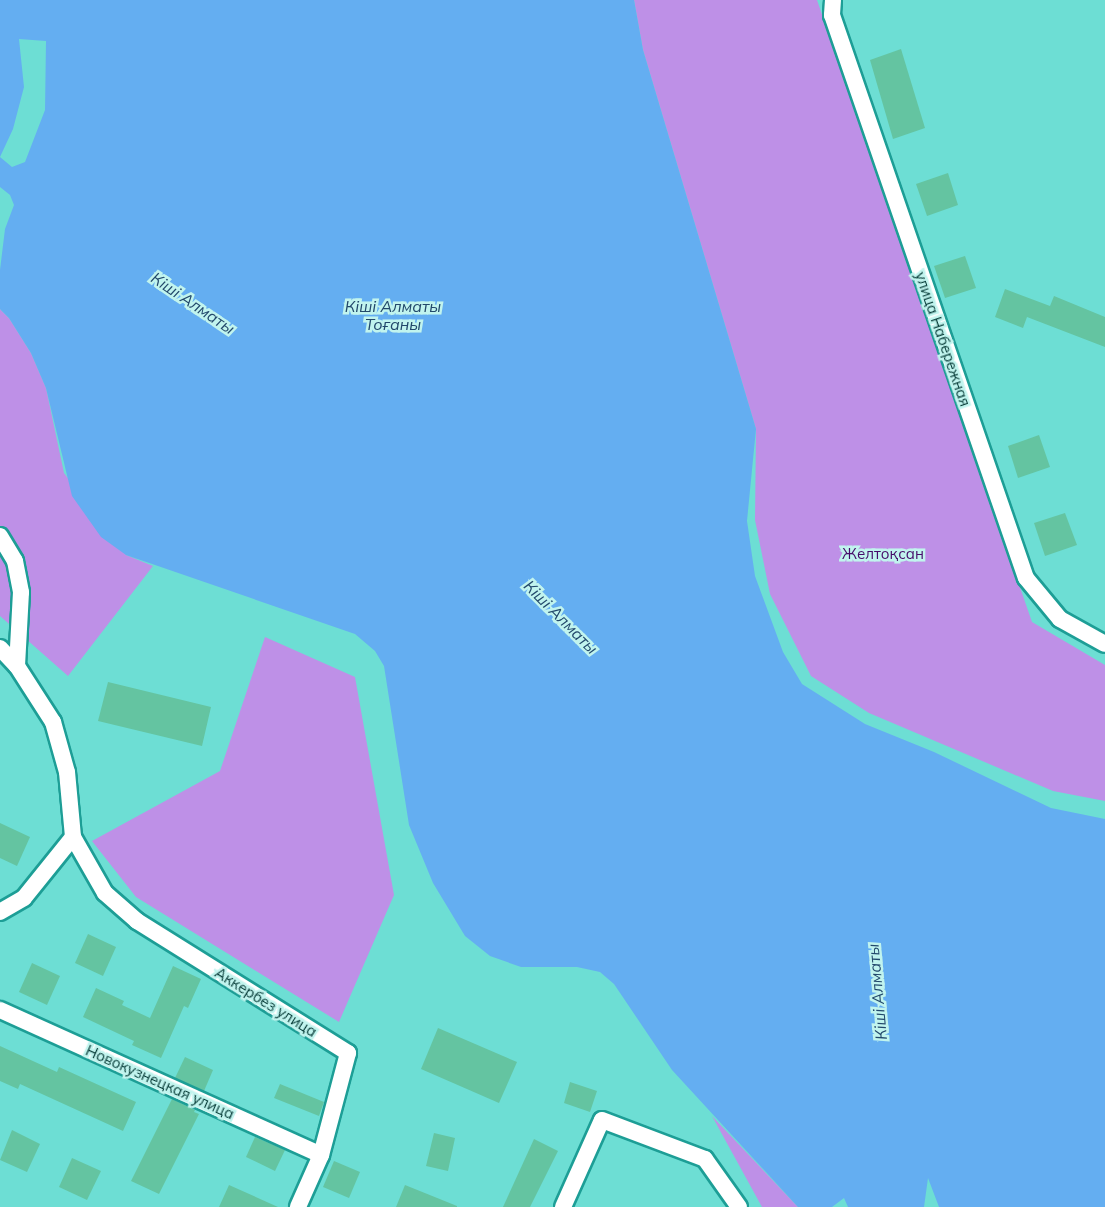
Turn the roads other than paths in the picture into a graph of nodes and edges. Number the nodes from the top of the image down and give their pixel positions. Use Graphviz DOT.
graph roads {
  1 [pos="833,0"];
  2 [pos="0,536"];
  3 [pos="1105,644"];
  4 [pos="0,648"];
  5 [pos="17,666"];
  6 [pos="73,837"];
  7 [pos="0,912"];
  8 [pos="0,1010"];
  9 [pos="321,1155"];
  10 [pos="298,1207"];
  11 [pos="563,1207"];
  12 [pos="739,1207"];
  1 -- 3 [label="street, улица Набережная"];
  2 -- 5 [label="street"];
  4 -- 5 [label="street, Аккербез улица"];
  5 -- 6 [label="street, Аккербез улица"];
  6 -- 7 [label="street"];
  6 -- 9 [label="street, Аккербез улица"];
  8 -- 9 [label="street, Новокузнецкая улица"];
  9 -- 10 [label="street, Аккербез улица"];
  11 -- 12 [label="street"];
}
